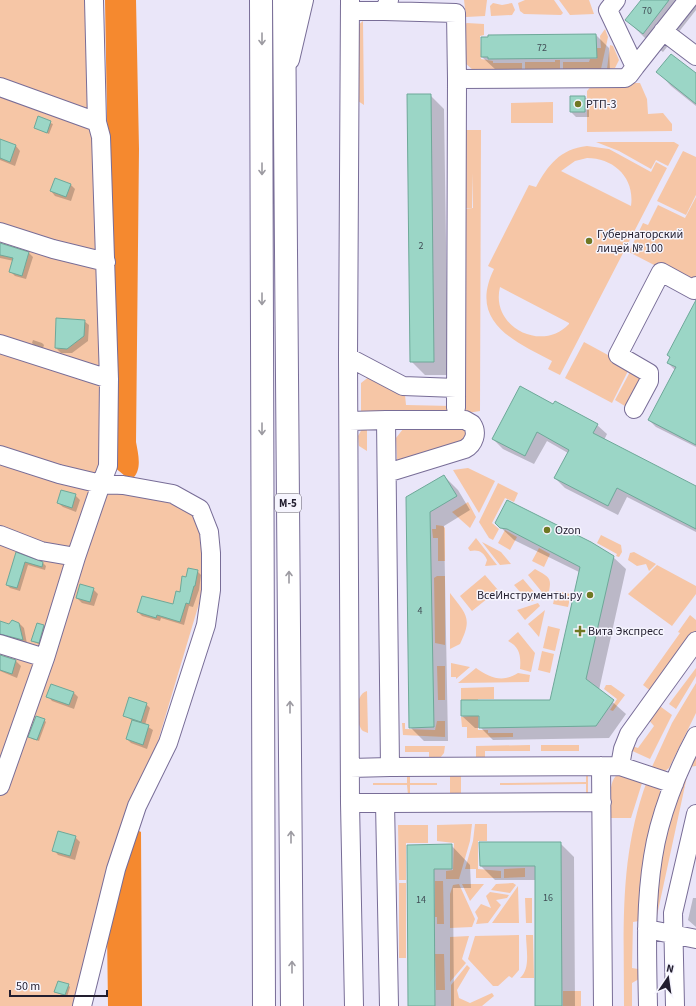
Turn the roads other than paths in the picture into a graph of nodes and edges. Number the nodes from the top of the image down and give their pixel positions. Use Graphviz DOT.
graph roads {
  1 [pos="94,0"];
  2 [pos="262,0"];
  3 [pos="284,0"];
  4 [pos="304,0"];
  5 [pos="616,0"];
  6 [pos="688,0"];
  7 [pos="350,5"];
  8 [pos="387,6"];
  9 [pos="664,31"];
  10 [pos="696,56"];
  11 [pos="635,67"];
  12 [pos="457,79"];
  13 [pos="0,87"];
  14 [pos="284,88"];
  15 [pos="97,122"];
  16 [pos="0,232"];
  17 [pos="106,262"];
  18 [pos="696,286"];
  19 [pos="0,344"];
  20 [pos="348,357"];
  21 [pos="109,379"];
  22 [pos="456,388"];
  23 [pos="456,408"];
  24 [pos="634,409"];
  25 [pos="386,420"];
  26 [pos="349,421"];
  27 [pos="0,455"];
  28 [pos="387,473"];
  29 [pos="101,484"];
  30 [pos="0,535"];
  31 [pos="76,558"];
  32 [pos="696,640"];
  33 [pos="0,644"];
  34 [pos="45,658"];
  35 [pos="696,736"];
  36 [pos="601,766"];
  37 [pos="620,766"];
  38 [pos="390,767"];
  39 [pos="350,768"];
  40 [pos="674,784"];
  41 [pos="0,786"];
  42 [pos="602,802"];
  43 [pos="350,803"];
  44 [pos="385,803"];
  45 [pos="696,814"];
  46 [pos="647,929"];
  47 [pos="674,935"];
  48 [pos="696,939"];
  49 [pos="82,1006"];
  50 [pos="264,1006"];
  51 [pos="292,1006"];
  52 [pos="354,1006"];
  53 [pos="389,1006"];
  54 [pos="603,1006"];
  55 [pos="648,1006"];
  56 [pos="675,1006"];
  1 -- 15 [label="street"];
  2 -- 50 [label="highway, М-5, one-way"];
  3 -- 14 [label="highway, М-5"];
  4 -- 14 [label="street"];
  5 -- 11 [label="street"];
  6 -- 9 [label="street"];
  7 -- 8 [label="street"];
  7 -- 20 [label="street"];
  8 -- 12 [label="street"];
  9 -- 10 [label="street"];
  9 -- 11 [label="street"];
  11 -- 12 [label="street"];
  12 -- 22 [label="street"];
  13 -- 15 [label="street"];
  51 -- 14 [label="highway, М-5, one-way"];
  15 -- 17 [label="street"];
  16 -- 17 [label="street"];
  17 -- 21 [label="street"];
  18 -- 24 [label="street"];
  19 -- 21 [label="street"];
  20 -- 22 [label="street"];
  20 -- 26 [label="street"];
  21 -- 29 [label="street"];
  22 -- 23 [label="street"];
  25 -- 26 [label="street"];
  25 -- 28 [label="street"];
  25 -- 28 [label="street"];
  26 -- 39 [label="street"];
  27 -- 29 [label="street"];
  28 -- 38 [label="street"];
  29 -- 31 [label="street"];
  29 -- 49 [label="street"];
  30 -- 31 [label="street"];
  31 -- 34 [label="street"];
  32 -- 37 [label="street"];
  33 -- 34 [label="street"];
  34 -- 41 [label="street"];
  35 -- 40 [label="street"];
  36 -- 37 [label="street"];
  36 -- 38 [label="street"];
  36 -- 42 [label="street"];
  37 -- 40 [label="street"];
  38 -- 39 [label="street"];
  39 -- 43 [label="street"];
  40 -- 46 [label="street"];
  42 -- 44 [label="street"];
  42 -- 54 [label="street"];
  43 -- 44 [label="street"];
  43 -- 52 [label="street"];
  44 -- 53 [label="street"];
  45 -- 47 [label="street"];
  46 -- 47 [label="street"];
  46 -- 55 [label="street"];
  47 -- 48 [label="street"];
  47 -- 56 [label="street"];
}
